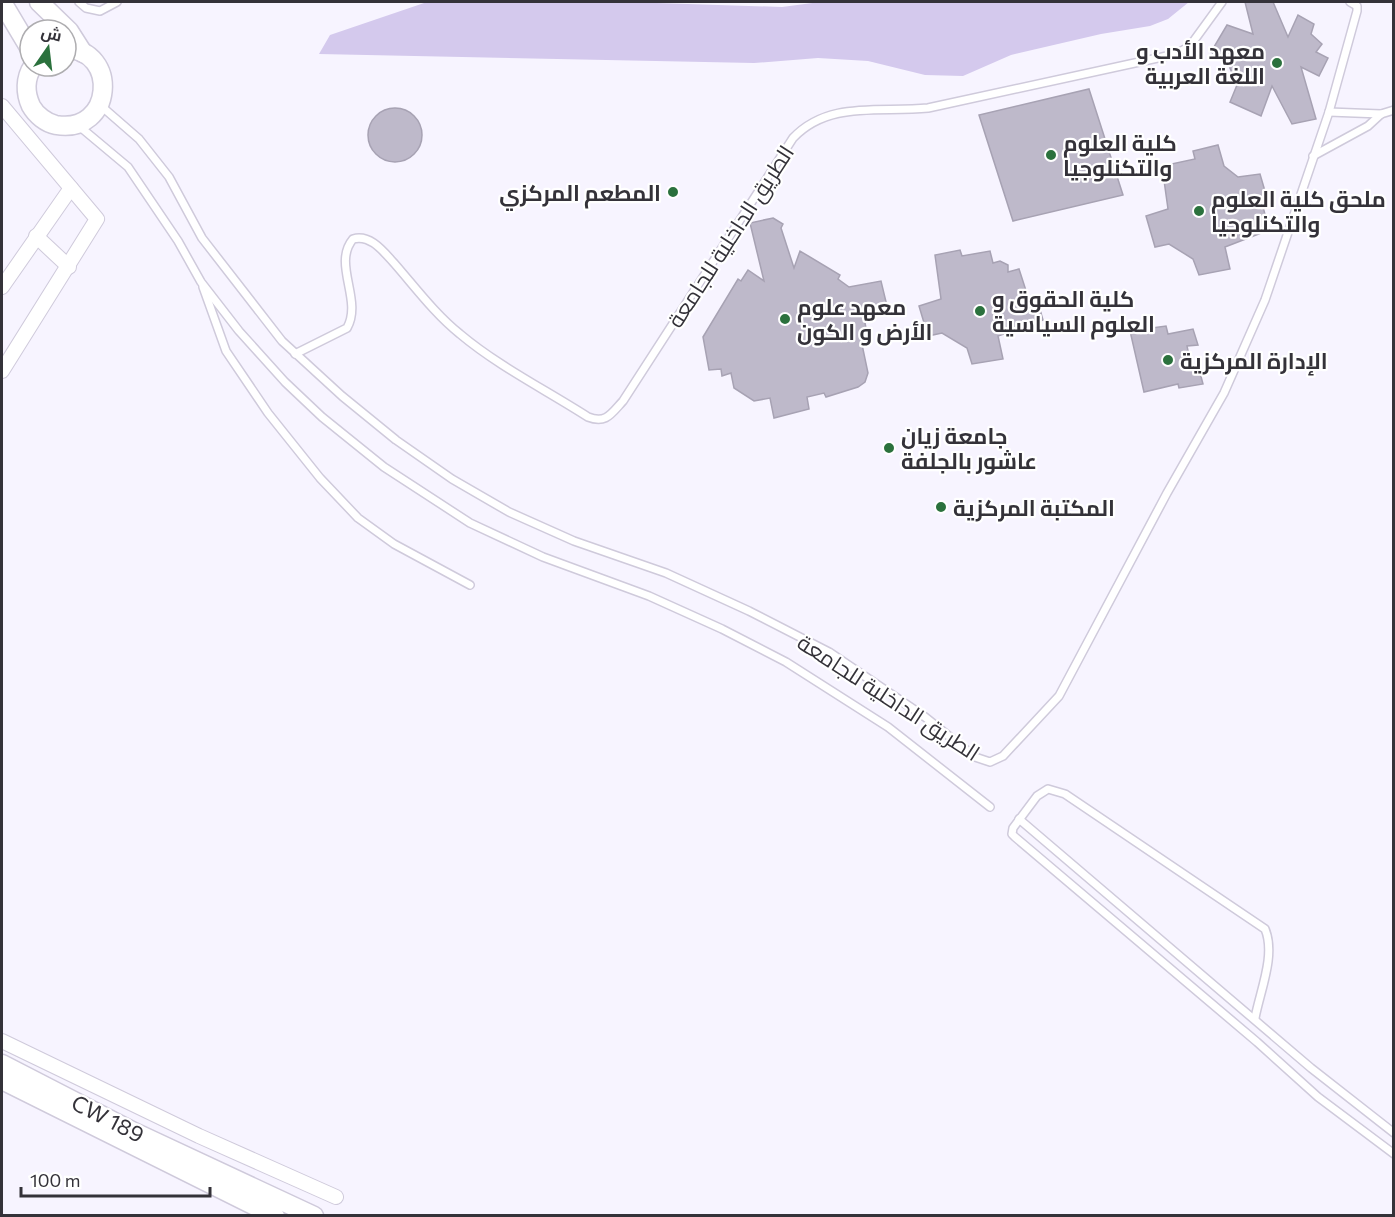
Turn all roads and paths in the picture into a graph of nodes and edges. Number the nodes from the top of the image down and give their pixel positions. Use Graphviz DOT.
graph roads {
  1 [pos="2,2"];
  2 [pos="39,2"];
  3 [pos="79,2"];
  4 [pos="117,2"];
  5 [pos="1222,2"];
  6 [pos="1350,2"];
  7 [pos="56,18"];
  8 [pos="18,29"];
  9 [pos="78,53"];
  10 [pos="28,78"];
  11 [pos="100,105"];
  12 [pos="2,106"];
  13 [pos="1394,110"];
  14 [pos="1329,112"];
  15 [pos="1381,114"];
  16 [pos="40,117"];
  17 [pos="77,124"];
  18 [pos="23,131"];
  19 [pos="1313,156"];
  20 [pos="71,188"];
  21 [pos="36,236"];
  22 [pos="69,267"];
  23 [pos="201,282"];
  24 [pos="2,287"];
  25 [pos="295,354"];
  26 [pos="2,371"];
  27 [pos="470,585"];
  28 [pos="990,807"];
  29 [pos="1019,819"];
  30 [pos="1255,1018"];
  31 [pos="2,1041"];
  32 [pos="2,1064"];
  33 [pos="2,1080"];
  34 [pos="1394,1133"];
  35 [pos="1394,1154"];
  36 [pos="336,1197"];
  37 [pos="276,1215"];
  38 [pos="314,1215"];
  1 -- 8 [label="main road"];
  2 -- 7 [label="main road"];
  3 -- 4 [label="lane"];
  5 -- 25 [label="lane, الطريق الداخلية للجامعة"];
  6 -- 14 [label="lane, الطريق الداخلية للجامعة"];
  9 -- 11 [label="main road"];
  10 -- 16 [label="main road"];
  11 -- 17 [label="main road"];
  11 -- 25 [label="lane, الطريق الداخلية للجامعة"];
  12 -- 18 [label="street"];
  13 -- 15 [label="lane"];
  14 -- 15 [label="lane"];
  14 -- 19 [label="lane, الطريق الداخلية للجامعة"];
  15 -- 19 [label="lane"];
  16 -- 17 [label="main road"];
  16 -- 18 [label="street"];
  17 -- 23 [label="lane"];
  18 -- 20 [label="street"];
  19 -- 25 [label="lane, الطريق الداخلية للجامعة"];
  20 -- 21 [label="street"];
  20 -- 22 [label="street"];
  21 -- 22 [label="street"];
  21 -- 24 [label="street"];
  22 -- 26 [label="street"];
  23 -- 27 [label="lane"];
  23 -- 28 [label="lane"];
  29 -- 30 [label="lane"];
  29 -- 30 [label="lane"];
  29 -- 35 [label="lane"];
  30 -- 34 [label="lane"];
  31 -- 36 [label="street"];
  32 -- 38 [label="main road, CW 189"];
  33 -- 37 [label="main road, CW 189"];
}
